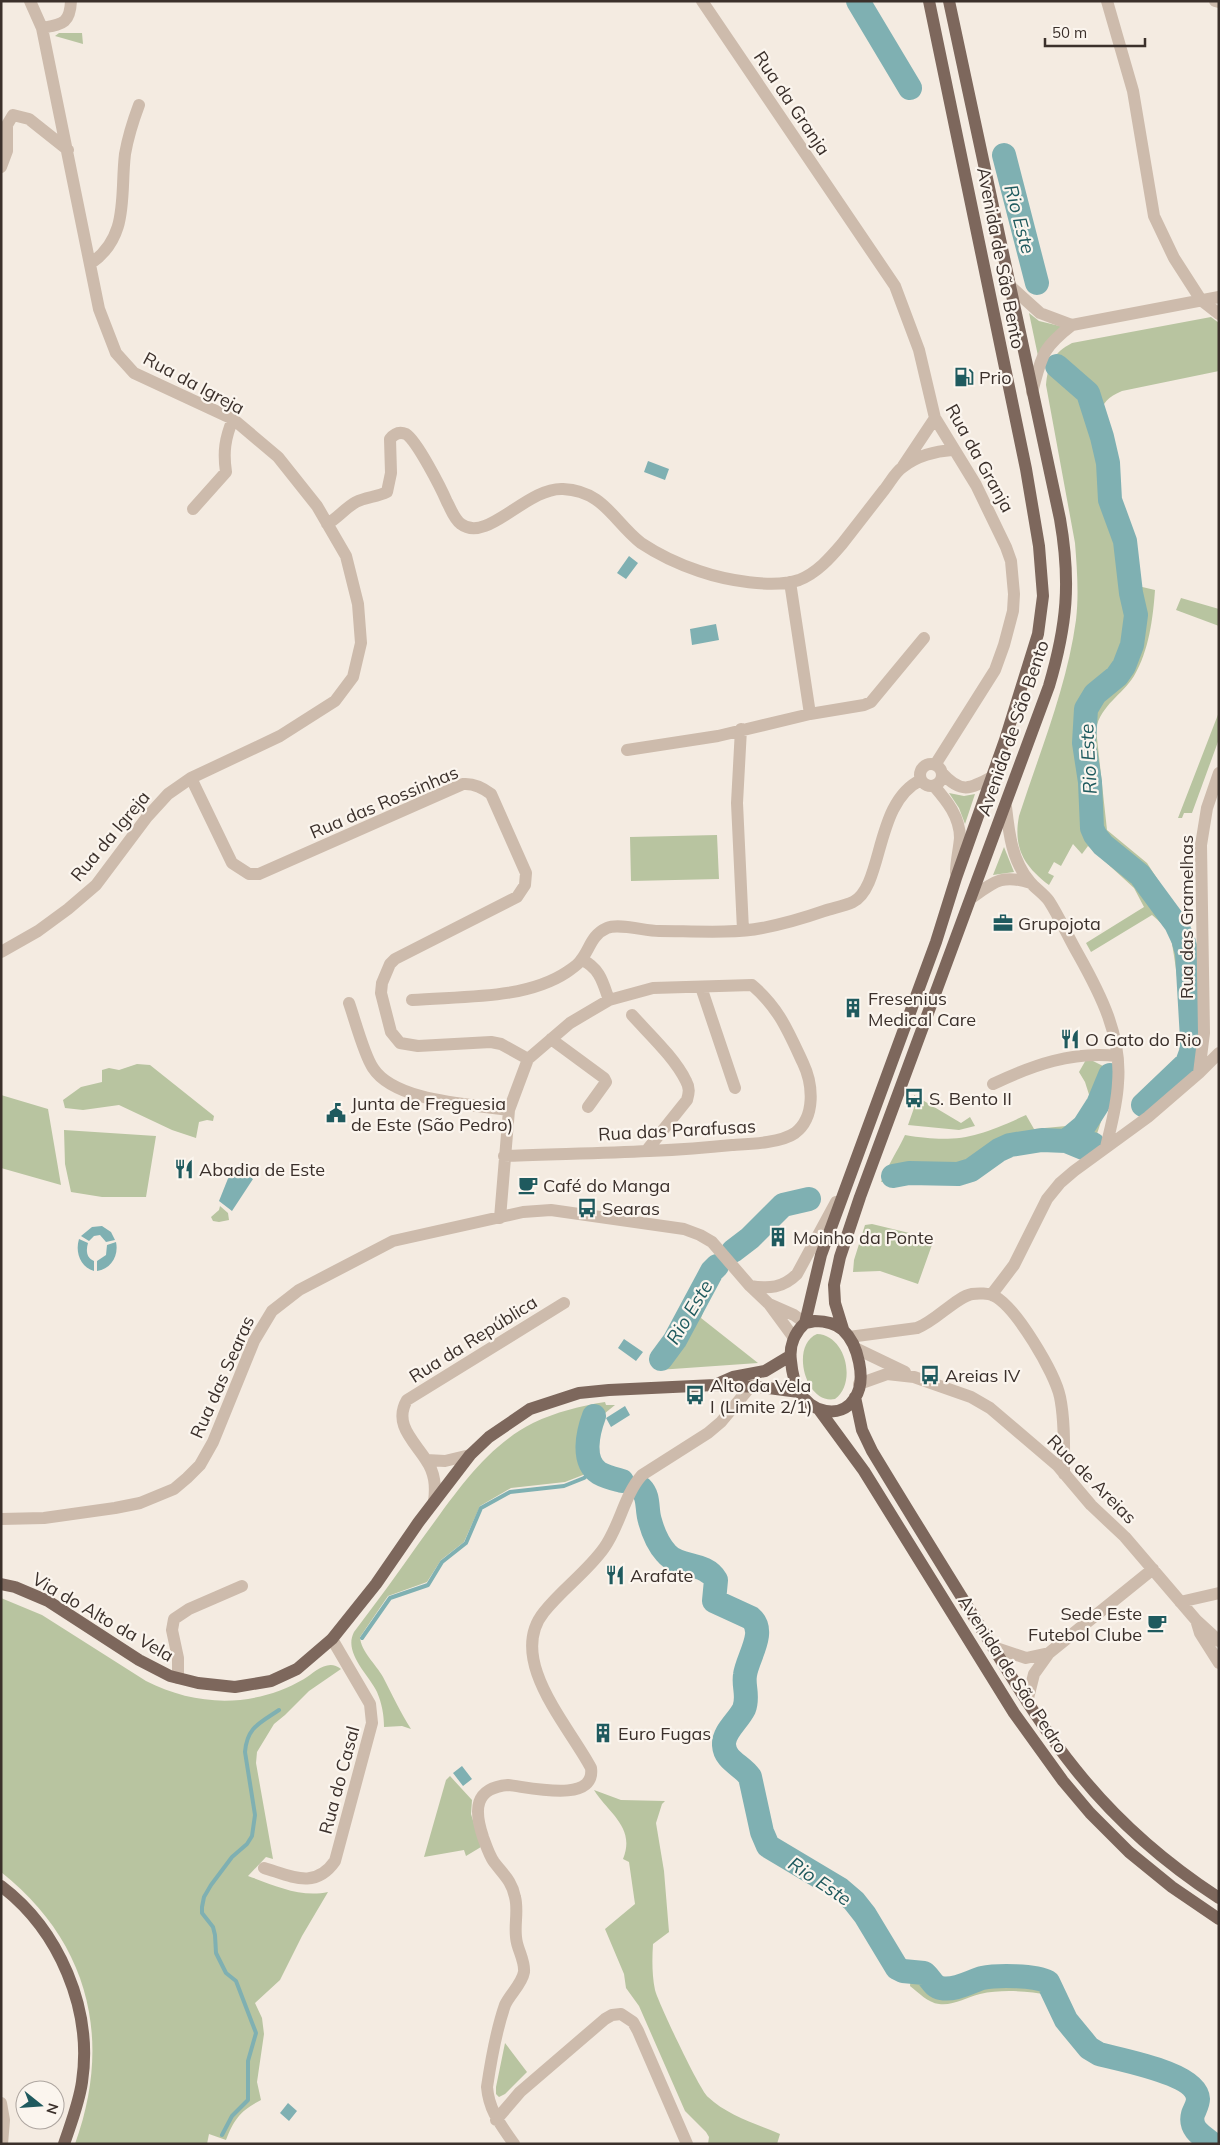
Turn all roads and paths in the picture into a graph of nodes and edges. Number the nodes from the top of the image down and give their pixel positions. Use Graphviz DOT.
graph roads {
  1 [pos="30,1"];
  2 [pos="71,1"];
  3 [pos="702,1"];
  4 [pos="929,1"];
  5 [pos="949,1"];
  6 [pos="1107,1"];
  7 [pos="1215,1"];
  8 [pos="1219,2"];
  9 [pos="42,28"];
  10 [pos="139,105"];
  11 [pos="68,150"];
  12 [pos="1,166"];
  13 [pos="90,264"];
  14 [pos="1009,285"];
  15 [pos="1219,297"];
  16 [pos="1201,300"];
  17 [pos="1219,314"];
  18 [pos="1072,325"];
  19 [pos="1032,392"];
  20 [pos="935,418"];
  21 [pos="233,419"];
  22 [pos="952,450"];
  23 [pos="902,467"];
  24 [pos="194,508"];
  25 [pos="328,524"];
  26 [pos="790,582"];
  27 [pos="924,638"];
  28 [pos="810,714"];
  29 [pos="742,729"];
  30 [pos="627,750"];
  31 [pos="939,769"];
  32 [pos="1219,773"];
  33 [pos="992,777"];
  34 [pos="191,778"];
  35 [pos="921,780"];
  36 [pos="934,786"];
  37 [pos="1006,807"];
  38 [pos="956,878"];
  39 [pos="1031,883"];
  40 [pos="973,897"];
  41 [pos="743,930"];
  42 [pos="1,952"];
  43 [pos="582,960"];
  44 [pos="701,986"];
  45 [pos="412,1000"];
  46 [pos="609,1000"];
  47 [pos="349,1003"];
  48 [pos="632,1015"];
  49 [pos="1204,1033"];
  50 [pos="551,1039"];
  51 [pos="1219,1046"];
  52 [pos="1219,1053"];
  53 [pos="1118,1056"];
  54 [pos="528,1059"];
  55 [pos="1199,1073"];
  56 [pos="993,1084"];
  57 [pos="735,1088"];
  58 [pos="588,1107"];
  59 [pos="509,1110"];
  60 [pos="1106,1147"];
  61 [pos="647,1150"];
  62 [pos="504,1156"];
  63 [pos="848,1181"];
  64 [pos="500,1218"];
  65 [pos="750,1286"];
  66 [pos="992,1294"];
  67 [pos="564,1303"];
  68 [pos="769,1304"];
  69 [pos="805,1323"];
  70 [pos="794,1338"];
  71 [pos="849,1338"];
  72 [pos="790,1356"];
  73 [pos="764,1371"];
  74 [pos="914,1377"];
  75 [pos="859,1384"];
  76 [pos="715,1385"];
  77 [pos="751,1386"];
  78 [pos="799,1392"];
  79 [pos="856,1398"];
  80 [pos="820,1411"];
  81 [pos="470,1455"];
  82 [pos="426,1460"];
  83 [pos="445,1461"];
  84 [pos="1064,1474"];
  85 [pos="434,1478"];
  86 [pos="450,1480"];
  87 [pos="434,1502"];
  88 [pos="1,1519"];
  89 [pos="1153,1569"];
  90 [pos="1,1584"];
  91 [pos="242,1586"];
  92 [pos="1219,1593"];
  93 [pos="1180,1602"];
  94 [pos="1196,1620"];
  95 [pos="332,1639"];
  96 [pos="1219,1641"];
  97 [pos="993,1646"];
  98 [pos="1049,1653"];
  99 [pos="1219,1663"];
  100 [pos="178,1678"];
  101 [pos="1027,1702"];
  102 [pos="264,1868"];
  103 [pos="1,1886"];
  104 [pos="1219,1898"];
  105 [pos="1219,1918"];
  106 [pos="1,2103"];
  107 [pos="496,2120"];
  108 [pos="2,2144"];
  109 [pos="64,2144"];
  110 [pos="514,2144"];
  111 [pos="687,2144"];
  1 -- 9 [label="street, Rua da Igreja"];
  2 -- 9 [label="street"];
  3 -- 20 [label="street, Rua da Granja"];
  4 -- 33 [label="main road, Avenida de São Bento"];
  5 -- 14 [label="main road, Avenida de São Bento"];
  6 -- 16 [label="street"];
  7 -- 8 [label="street"];
  9 -- 11 [label="street, Rua da Igreja"];
  10 -- 13 [label="street"];
  11 -- 12 [label="street"];
  11 -- 13 [label="street, Rua da Igreja"];
  13 -- 21 [label="street, Rua da Igreja"];
  14 -- 18 [label="street"];
  14 -- 19 [label="main road, Avenida de São Bento"];
  15 -- 16 [label="street"];
  16 -- 17 [label="street"];
  16 -- 18 [label="street"];
  18 -- 19 [label="street"];
  19 -- 37 [label="main road, Avenida de São Bento"];
  20 -- 22 [label="street, Rua da Granja"];
  20 -- 23 [label="street"];
  21 -- 24 [label="street"];
  21 -- 25 [label="street, Rua da Igreja"];
  22 -- 23 [label="street"];
  22 -- 31 [label="street, Rua da Granja"];
  23 -- 26 [label="street"];
  25 -- 26 [label="street"];
  25 -- 34 [label="street, Rua da Igreja"];
  26 -- 28 [label="street"];
  27 -- 28 [label="street"];
  28 -- 29 [label="street"];
  29 -- 30 [label="street"];
  29 -- 41 [label="street"];
  31 -- 33 [label="street"];
  31 -- 35 [label="street, Rua da Granja"];
  31 -- 36 [label="street, Rua da Granja"];
  32 -- 49 [label="street, Rua das Gramelhas"];
  33 -- 38 [label="main road, Avenida de São Bento"];
  34 -- 42 [label="street, Rua da Igreja"];
  34 -- 54 [label="street, Rua das Rossinhas"];
  35 -- 36 [label="street"];
  35 -- 41 [label="street"];
  36 -- 38 [label="street"];
  37 -- 39 [label="street"];
  37 -- 40 [label="main road, Avenida de São Bento"];
  38 -- 63 [label="main road, Avenida de São Bento"];
  39 -- 40 [label="street"];
  39 -- 53 [label="street"];
  40 -- 71 [label="main road, Avenida de São Bento"];
  41 -- 43 [label="street"];
  43 -- 45 [label="street"];
  43 -- 46 [label="street"];
  44 -- 46 [label="street, Rua das Parafusas"];
  44 -- 57 [label="street"];
  44 -- 61 [label="street, Rua das Parafusas"];
  46 -- 50 [label="street, Rua das Parafusas"];
  47 -- 59 [label="street"];
  48 -- 61 [label="street"];
  49 -- 51 [label="street"];
  49 -- 55 [label="street, Rua das Gramelhas"];
  50 -- 54 [label="street, Rua das Parafusas"];
  50 -- 58 [label="street"];
  52 -- 55 [label="street"];
  53 -- 56 [label="street"];
  53 -- 60 [label="street"];
  54 -- 59 [label="street"];
  55 -- 60 [label="street"];
  59 -- 62 [label="street"];
  60 -- 66 [label="street"];
  61 -- 62 [label="street, Rua das Parafusas"];
  62 -- 64 [label="street"];
  63 -- 65 [label="street"];
  63 -- 69 [label="main road, Avenida de São Bento"];
  64 -- 65 [label="street, Rua das Searas"];
  64 -- 88 [label="street, Rua das Searas"];
  65 -- 68 [label="street, Rua das Searas"];
  66 -- 71 [label="street"];
  66 -- 84 [label="street"];
  67 -- 82 [label="street, Rua da República"];
  68 -- 69 [label="street, Rua das Searas"];
  68 -- 70 [label="street, Rua das Searas"];
  69 -- 70 [label="main road"];
  69 -- 71 [label="main road"];
  70 -- 72 [label="main road"];
  71 -- 74 [label="street, Rua de Areias"];
  71 -- 75 [label="main road, Avenida de São Pedro"];
  72 -- 73 [label="main road"];
  72 -- 78 [label="main road"];
  73 -- 76 [label="main road"];
  73 -- 77 [label="main road"];
  74 -- 75 [label="street, Rua de Areias"];
  74 -- 84 [label="street, Rua de Areias"];
  75 -- 79 [label="main road, Avenida de São Pedro"];
  76 -- 77 [label="main road"];
  76 -- 81 [label="main road, Via do Alto da Vela"];
  77 -- 78 [label="main road"];
  77 -- 107 [label="street"];
  78 -- 80 [label="main road, Avenida de São Pedro"];
  79 -- 80 [label="main road"];
  79 -- 97 [label="main road, Avenida de São Pedro"];
  80 -- 105 [label="main road, Avenida de São Pedro"];
  81 -- 83 [label="street"];
  81 -- 86 [label="main road, Via do Alto da Vela"];
  82 -- 83 [label="street"];
  82 -- 85 [label="street, Rua da República"];
  83 -- 86 [label="street"];
  84 -- 89 [label="street, Rua de Areias"];
  85 -- 86 [label="street"];
  85 -- 87 [label="street, Rua da República"];
  86 -- 87 [label="main road, Via do Alto da Vela"];
  87 -- 95 [label="main road, Via do Alto da Vela"];
  89 -- 93 [label="street, Rua de Areias"];
  89 -- 98 [label="street"];
  90 -- 100 [label="main road, Via do Alto da Vela"];
  91 -- 100 [label="street"];
  92 -- 93 [label="street"];
  93 -- 94 [label="street, Rua de Areias"];
  94 -- 96 [label="street, Rua de Areias"];
  94 -- 99 [label="street"];
  95 -- 100 [label="main road, Via do Alto da Vela"];
  95 -- 102 [label="street, Rua do Casal"];
  97 -- 98 [label="street"];
  97 -- 101 [label="main road, Avenida de São Pedro"];
  98 -- 101 [label="street"];
  101 -- 104 [label="main road, Avenida de São Pedro"];
  103 -- 109 [label="main road"];
  106 -- 108 [label="street"];
  107 -- 110 [label="street"];
  107 -- 111 [label="street"];
}
